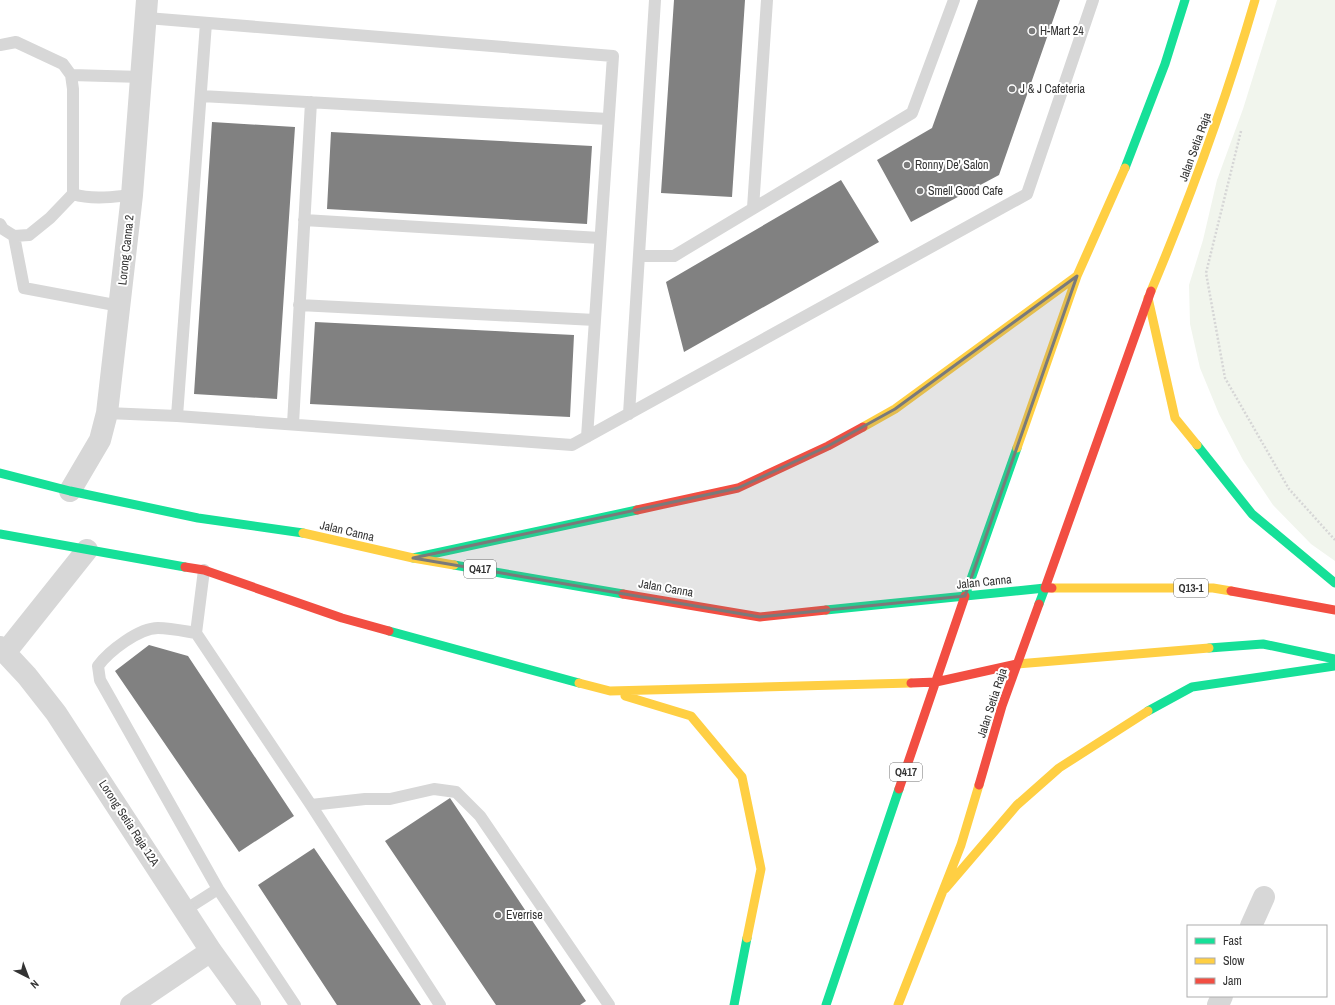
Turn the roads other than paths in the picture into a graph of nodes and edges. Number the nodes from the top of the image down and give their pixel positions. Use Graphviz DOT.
graph roads {
  1 [pos="655,0"];
  2 [pos="767,0"];
  3 [pos="954,0"];
  4 [pos="1093,0"];
  5 [pos="1185,0"];
  6 [pos="1254,0"];
  7 [pos="147,9"];
  8 [pos="206,23"];
  9 [pos="0,45"];
  10 [pos="71,75"];
  11 [pos="142,77"];
  12 [pos="201,96"];
  13 [pos="311,102"];
  14 [pos="608,119"];
  15 [pos="73,194"];
  16 [pos="132,195"];
  17 [pos="753,208"];
  18 [pos="304,220"];
  19 [pos="0,224"];
  20 [pos="14,236"];
  21 [pos="600,238"];
  22 [pos="639,256"];
  23 [pos="1078,276"];
  24 [pos="1148,298"];
  25 [pos="299,305"];
  26 [pos="120,306"];
  27 [pos="595,320"];
  28 [pos="107,413"];
  29 [pos="629,414"];
  30 [pos="177,416"];
  31 [pos="293,424"];
  32 [pos="588,437"];
  33 [pos="0,473"];
  34 [pos="70,491"];
  35 [pos="0,534"];
  36 [pos="86,550"];
  37 [pos="413,558"];
  38 [pos="204,570"];
  39 [pos="1335,583"];
  40 [pos="1045,588"];
  41 [pos="965,596"];
  42 [pos="1335,610"];
  43 [pos="196,632"];
  44 [pos="2,650"];
  45 [pos="1335,659"];
  46 [pos="1017,664"];
  47 [pos="1335,666"];
  48 [pos="936,682"];
  49 [pos="610,691"];
  50 [pos="311,805"];
  51 [pos="218,889"];
  52 [pos="945,889"];
  53 [pos="1264,897"];
  54 [pos="185,910"];
  55 [pos="1251,925"];
  56 [pos="211,952"];
  57 [pos="131,1005"];
  58 [pos="250,1005"];
  59 [pos="295,1005"];
  60 [pos="440,1005"];
  61 [pos="609,1005"];
  62 [pos="734,1005"];
  63 [pos="826,1005"];
  64 [pos="898,1005"];
  1 -- 22 [label="lane"];
  2 -- 17 [label="lane"];
  3 -- 17 [label="lane"];
  4 -- 29 [label="lane"];
  5 -- 23 [label="main road"];
  6 -- 24 [label="main road, Jalan Setia Raja"];
  7 -- 8 [label="lane"];
  7 -- 11 [label="street, Lorong Canna 2"];
  8 -- 12 [label="lane"];
  8 -- 14 [label="lane"];
  9 -- 10 [label="lane"];
  10 -- 11 [label="lane"];
  10 -- 15 [label="lane"];
  11 -- 16 [label="street, Lorong Canna 2"];
  12 -- 13 [label="lane"];
  12 -- 30 [label="lane"];
  13 -- 14 [label="lane"];
  13 -- 18 [label="lane"];
  14 -- 21 [label="lane"];
  15 -- 16 [label="lane"];
  15 -- 20 [label="lane"];
  16 -- 26 [label="street, Lorong Canna 2"];
  17 -- 22 [label="lane"];
  18 -- 21 [label="lane"];
  18 -- 25 [label="lane"];
  19 -- 20 [label="lane"];
  20 -- 26 [label="lane"];
  21 -- 27 [label="lane"];
  22 -- 29 [label="lane"];
  23 -- 37 [label="main road"];
  23 -- 41 [label="main road"];
  24 -- 39 [label="main road"];
  24 -- 40 [label="main road, Jalan Setia Raja"];
  25 -- 27 [label="lane"];
  25 -- 31 [label="lane"];
  26 -- 28 [label="street, Lorong Canna 2"];
  27 -- 32 [label="lane"];
  28 -- 30 [label="lane"];
  28 -- 34 [label="street, Lorong Canna 2"];
  29 -- 32 [label="lane"];
  30 -- 31 [label="lane"];
  31 -- 32 [label="lane"];
  33 -- 34 [label="main road, Jalan Canna / Q417"];
  34 -- 37 [label="main road, Jalan Canna / Q417"];
  35 -- 36 [label="main road"];
  36 -- 38 [label="main road"];
  36 -- 44 [label="street"];
  37 -- 41 [label="main road, Jalan Canna / Q417"];
  38 -- 43 [label="lane"];
  38 -- 49 [label="main road"];
  40 -- 41 [label="main road, Jalan Canna / Q417"];
  40 -- 42 [label="main road, Jalan Canna / Q13-1"];
  40 -- 46 [label="main road, Jalan Setia Raja"];
  41 -- 48 [label="main road, Q417"];
  43 -- 50 [label="lane"];
  43 -- 51 [label="lane"];
  44 -- 54 [label="street, Lorong Setia Raja 12A"];
  45 -- 46 [label="main road, Jalan Setia Raja"];
  46 -- 48 [label="main road"];
  46 -- 52 [label="main road, Jalan Setia Raja"];
  47 -- 52 [label="main road"];
  48 -- 49 [label="main road"];
  48 -- 63 [label="main road, Q417"];
  49 -- 62 [label="main road"];
  50 -- 60 [label="lane"];
  50 -- 61 [label="lane"];
  51 -- 54 [label="lane"];
  51 -- 59 [label="lane"];
  52 -- 64 [label="main road, Jalan Setia Raja"];
  53 -- 55 [label="street"];
  54 -- 56 [label="street, Lorong Setia Raja 12A"];
  56 -- 57 [label="street"];
  56 -- 58 [label="street, Lorong Setia Raja 12A"];
}
